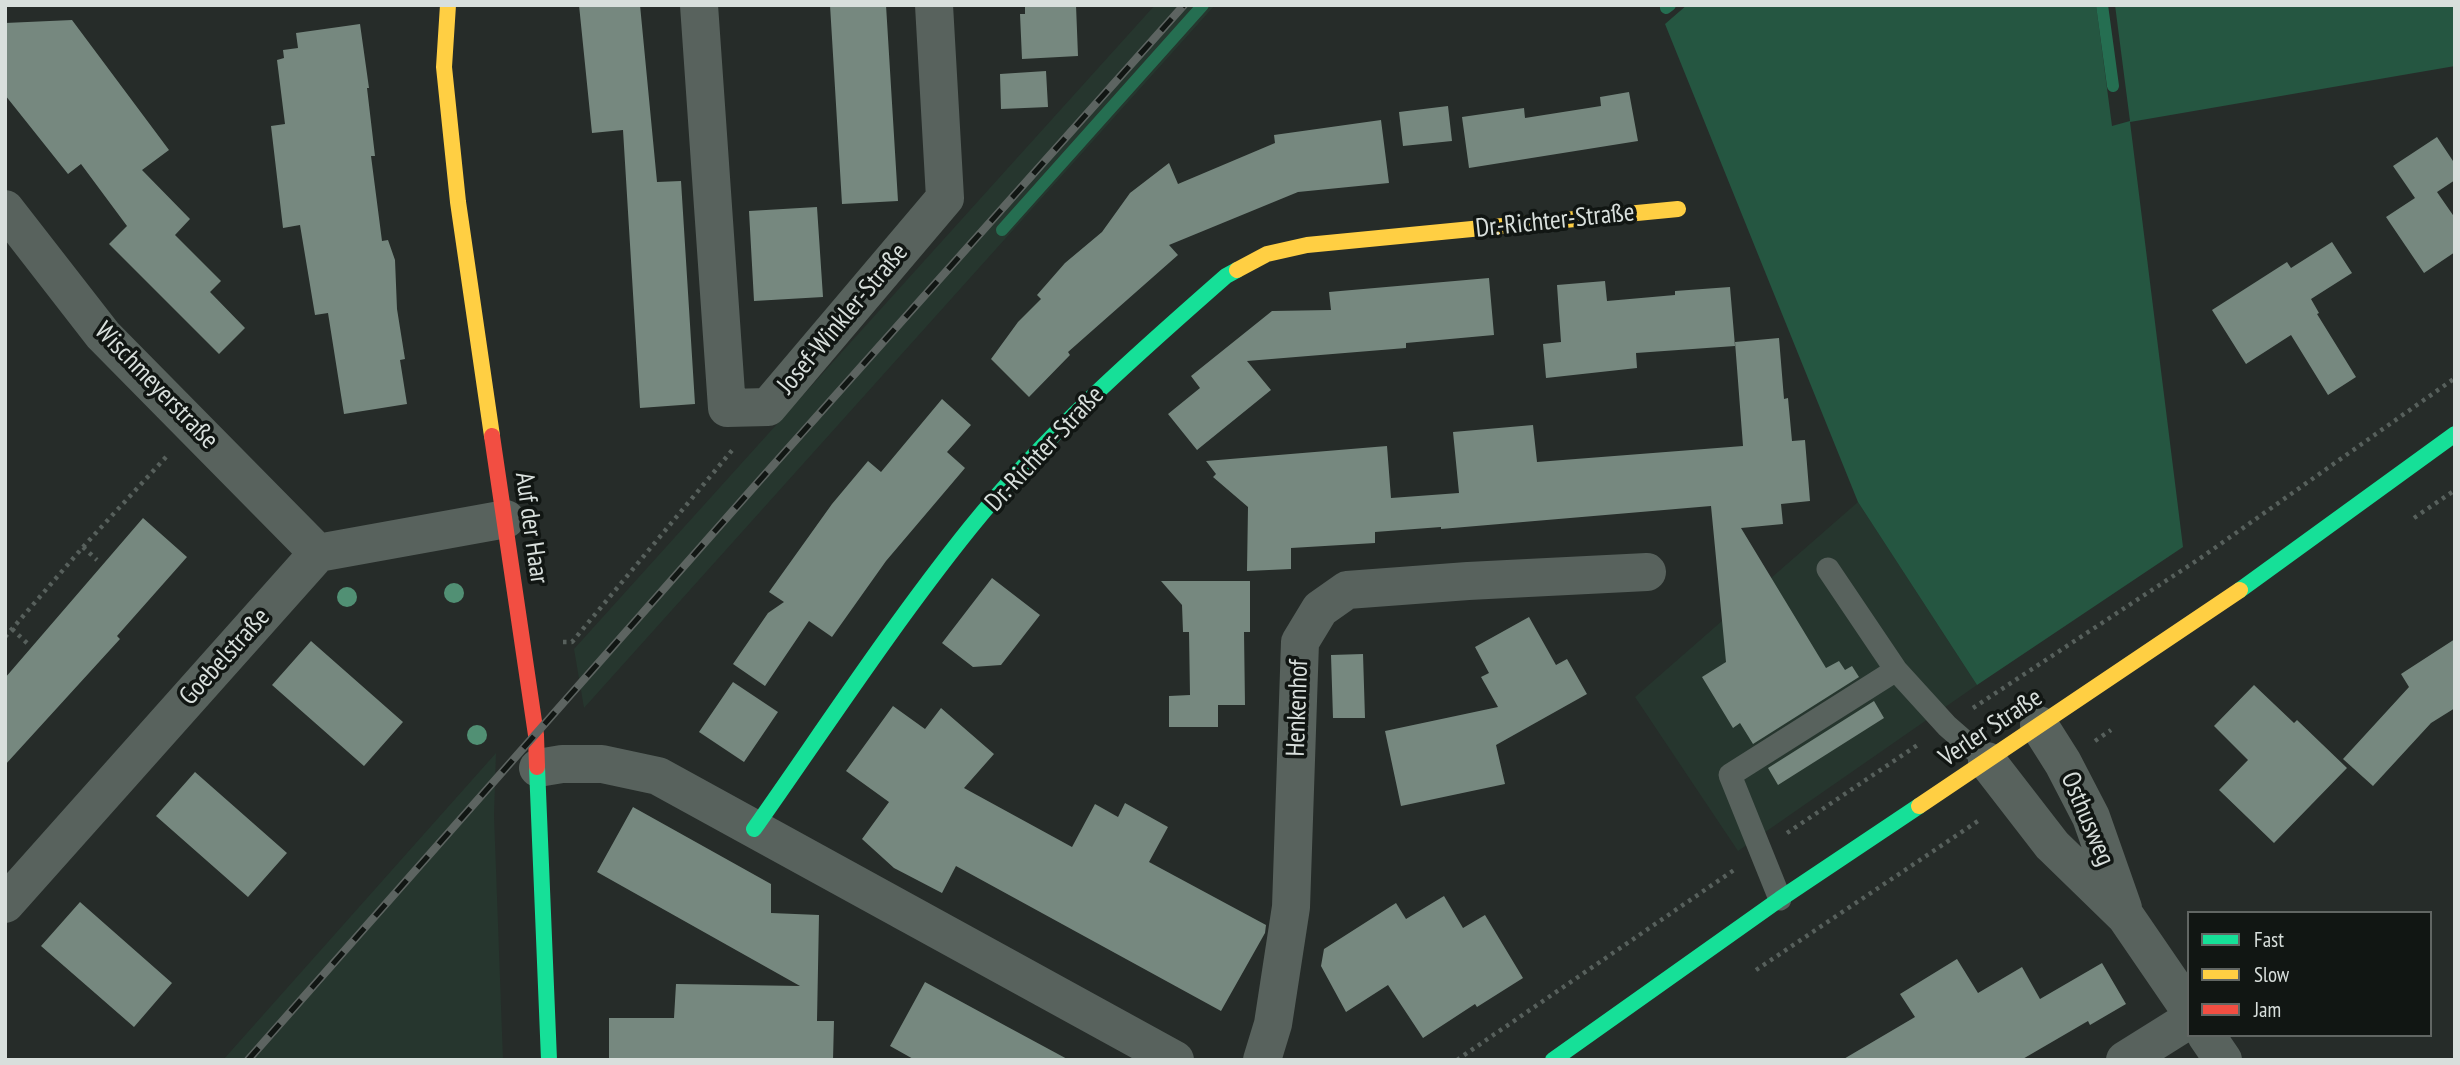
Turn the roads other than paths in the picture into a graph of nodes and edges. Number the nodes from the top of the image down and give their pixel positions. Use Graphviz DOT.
graph roads {
  1 [pos="448,5"];
  2 [pos="699,5"];
  3 [pos="934,5"];
  4 [pos="5,209"];
  5 [pos="1678,209"];
  6 [pos="2455,433"];
  7 [pos="506,520"];
  8 [pos="318,553"];
  9 [pos="1828,569"];
  10 [pos="1647,572"];
  11 [pos="1896,670"];
  12 [pos="2039,725"];
  13 [pos="1987,761"];
  14 [pos="538,768"];
  15 [pos="754,830"];
  16 [pos="1780,899"];
  17 [pos="5,904"];
  18 [pos="2126,917"];
  19 [pos="2187,1006"];
  20 [pos="2187,1021"];
  21 [pos="2207,1037"];
  22 [pos="549,1060"];
  23 [pos="1175,1060"];
  24 [pos="1262,1060"];
  25 [pos="1553,1060"];
  26 [pos="2126,1060"];
  27 [pos="2223,1060"];
  1 -- 7 [label="street, Auf der Haar"];
  2 -- 3 [label="street, Josef-Winkler-Straße"];
  4 -- 8 [label="street, Wischmeyerstraße"];
  5 -- 15 [label="street, Dr.-Richter-Straße"];
  6 -- 12 [label="street, Verler Straße"];
  7 -- 8 [label="street"];
  7 -- 14 [label="street, Auf der Haar"];
  8 -- 17 [label="street, Goebelstraße"];
  9 -- 11 [label="lane"];
  10 -- 24 [label="street, Henkenhof"];
  11 -- 13 [label="lane"];
  11 -- 16 [label="lane"];
  12 -- 13 [label="street, Verler Straße"];
  12 -- 18 [label="street, Osthusweg"];
  13 -- 16 [label="street, Verler Straße"];
  13 -- 18 [label="street, Osthusweg"];
  14 -- 15 [label="street"];
  14 -- 22 [label="street, Auf der Haar"];
  15 -- 23 [label="street"];
  16 -- 25 [label="street, Verler Straße"];
  18 -- 19 [label="street, Osthusweg"];
  20 -- 26 [label="street"];
  21 -- 27 [label="street"];
}
